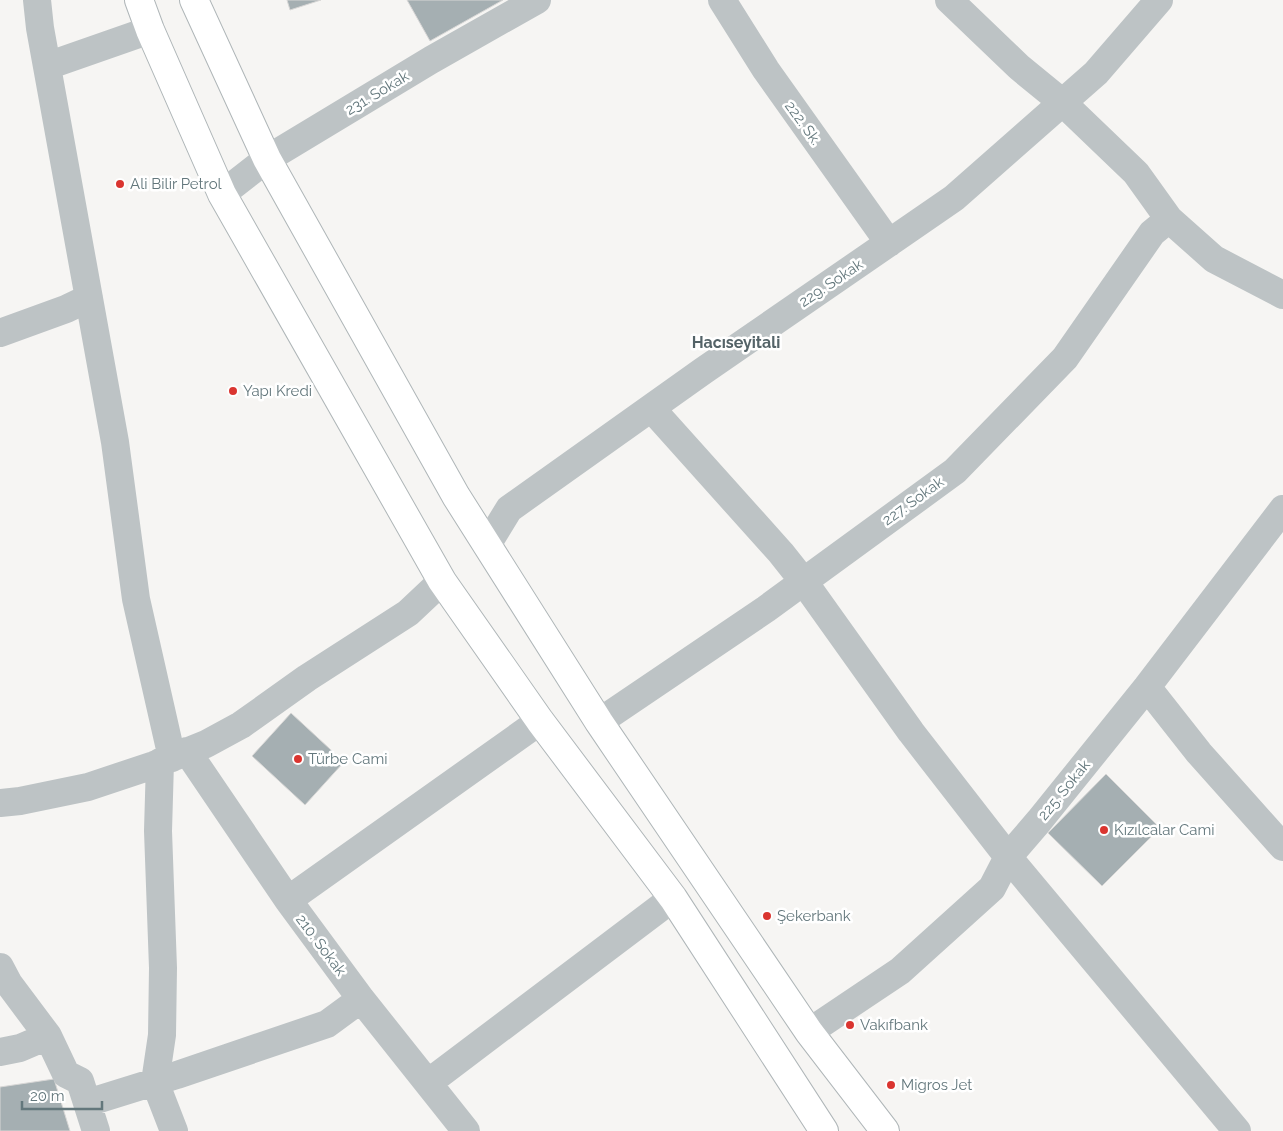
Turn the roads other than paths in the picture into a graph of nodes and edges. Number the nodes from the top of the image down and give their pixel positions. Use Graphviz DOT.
graph roads {
  1 [pos="37,0"];
  2 [pos="139,0"];
  3 [pos="194,0"];
  4 [pos="537,0"];
  5 [pos="722,0"];
  6 [pos="950,0"];
  7 [pos="1160,0"];
  8 [pos="150,30"];
  9 [pos="47,66"];
  10 [pos="1063,103"];
  11 [pos="267,159"];
  12 [pos="222,194"];
  13 [pos="1169,219"];
  14 [pos="889,243"];
  15 [pos="1283,295"];
  16 [pos="89,298"];
  17 [pos="0,333"];
  18 [pos="651,408"];
  19 [pos="1283,509"];
  20 [pos="487,545"];
  21 [pos="442,581"];
  22 [pos="804,582"];
  23 [pos="1147,687"];
  24 [pos="540,721"];
  25 [pos="599,722"];
  26 [pos="173,757"];
  27 [pos="0,803"];
  28 [pos="1283,847"];
  29 [pos="1008,857"];
  30 [pos="673,898"];
  31 [pos="288,900"];
  32 [pos="0,967"];
  33 [pos="361,999"];
  34 [pos="809,1032"];
  35 [pos="48,1036"];
  36 [pos="0,1052"];
  37 [pos="155,1082"];
  38 [pos="428,1083"];
  39 [pos="87,1103"];
  40 [pos="96,1131"];
  41 [pos="174,1131"];
  42 [pos="466,1131"];
  43 [pos="824,1131"];
  44 [pos="885,1131"];
  45 [pos="1237,1131"];
  1 -- 9 [label="street"];
  2 -- 8 [label="main road"];
  3 -- 11 [label="main road"];
  4 -- 11 [label="street, 231. Sokak"];
  5 -- 14 [label="street, 222. Sk."];
  6 -- 10 [label="street"];
  7 -- 10 [label="street, 229. Sokak"];
  8 -- 9 [label="street"];
  8 -- 12 [label="main road"];
  9 -- 16 [label="street"];
  10 -- 13 [label="street"];
  10 -- 14 [label="street, 229. Sokak"];
  11 -- 12 [label="street, 231. Sokak"];
  11 -- 20 [label="main road"];
  12 -- 21 [label="main road"];
  13 -- 15 [label="street"];
  13 -- 22 [label="street, 227. Sokak"];
  14 -- 18 [label="street, 229. Sokak"];
  16 -- 17 [label="street"];
  16 -- 26 [label="street"];
  18 -- 20 [label="street, 229. Sokak"];
  18 -- 22 [label="street"];
  19 -- 23 [label="street, 225. Sokak"];
  20 -- 25 [label="main road"];
  21 -- 24 [label="main road"];
  21 -- 26 [label="street"];
  22 -- 25 [label="street, 227. Sokak"];
  22 -- 29 [label="street"];
  23 -- 28 [label="street"];
  23 -- 29 [label="street, 225. Sokak"];
  24 -- 30 [label="main road"];
  24 -- 31 [label="street"];
  25 -- 34 [label="main road"];
  26 -- 27 [label="street"];
  26 -- 31 [label="street, 210. Sokak"];
  26 -- 37 [label="street"];
  29 -- 34 [label="street, 225. Sokak"];
  29 -- 45 [label="street"];
  30 -- 38 [label="street"];
  30 -- 43 [label="main road"];
  31 -- 33 [label="street, 210. Sokak"];
  32 -- 35 [label="street"];
  33 -- 37 [label="street"];
  33 -- 38 [label="street, 210. Sokak"];
  34 -- 44 [label="main road"];
  35 -- 36 [label="street"];
  35 -- 39 [label="street"];
  37 -- 39 [label="street"];
  37 -- 41 [label="street"];
  38 -- 42 [label="street, 210. Sokak"];
  39 -- 40 [label="street"];
}
